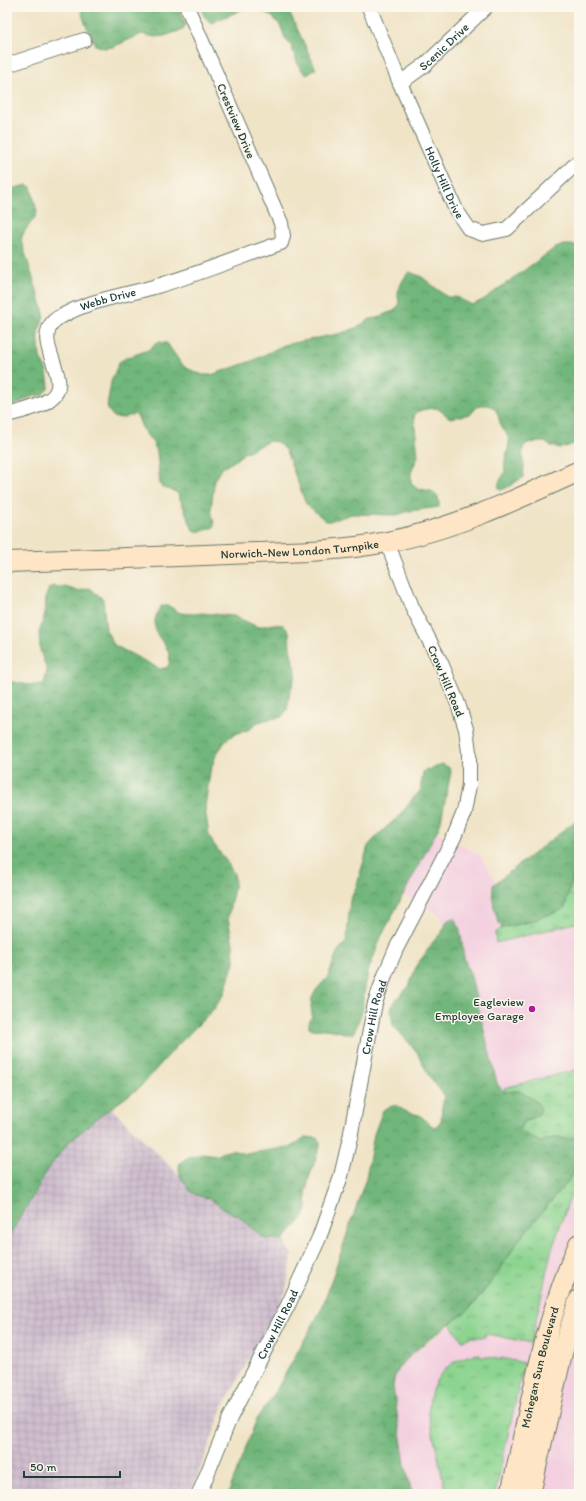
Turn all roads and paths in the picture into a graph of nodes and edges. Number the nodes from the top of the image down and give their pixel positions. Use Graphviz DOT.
graph roads {
  1 [pos="187,7"];
  2 [pos="369,7"];
  3 [pos="486,7"];
  4 [pos="84,40"];
  5 [pos="7,66"];
  6 [pos="400,83"];
  7 [pos="579,161"];
  8 [pos="284,236"];
  9 [pos="7,415"];
  10 [pos="579,471"];
  11 [pos="387,542"];
  12 [pos="7,562"];
  13 [pos="579,1244"];
  14 [pos="579,1300"];
  15 [pos="199,1494"];
  16 [pos="511,1494"];
  17 [pos="530,1494"];
  1 -- 8 [label="street, Crestview Drive"];
  2 -- 6 [label="street, Holly Hill Drive"];
  3 -- 6 [label="street, Scenic Drive"];
  4 -- 5 [label="street"];
  6 -- 7 [label="street, Holly Hill Drive"];
  8 -- 9 [label="street, Webb Drive"];
  10 -- 11 [label="main road, Norwich-New London Turnpike"];
  11 -- 12 [label="main road, Norwich-New London Turnpike"];
  11 -- 15 [label="street, Crow Hill Road"];
  13 -- 16 [label="main road, Mohegan Sun Boulevard"];
  14 -- 17 [label="main road, Mohegan Sun Boulevard"];
}
